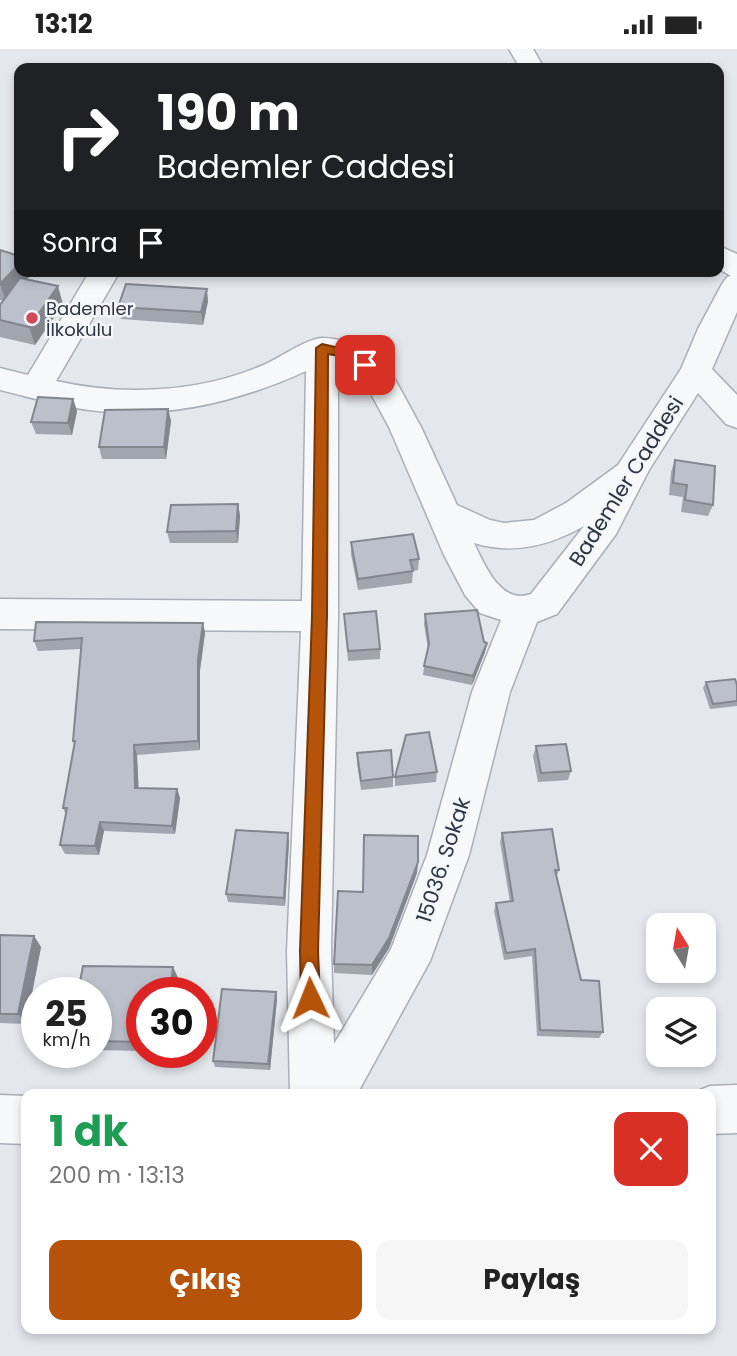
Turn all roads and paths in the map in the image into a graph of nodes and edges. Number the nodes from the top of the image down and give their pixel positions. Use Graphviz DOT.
graph roads {
  1 [pos="101,277"];
  2 [pos="737,284"];
  3 [pos="322,348"];
  4 [pos="696,371"];
  5 [pos="0,379"];
  6 [pos="36,388"];
  7 [pos="737,416"];
  8 [pos="635,465"];
  9 [pos="445,515"];
  10 [pos="522,612"];
  11 [pos="0,614"];
  12 [pos="320,616"];
  13 [pos="313,1089"];
  14 [pos="334,1089"];
  15 [pos="737,1109"];
  16 [pos="716,1110"];
  17 [pos="0,1119"];
  18 [pos="21,1120"];
  1 -- 6 [label="street"];
  2 -- 4 [label="street, Bademler Caddesi"];
  3 -- 6 [label="street"];
  3 -- 9 [label="street"];
  3 -- 12 [label="street"];
  4 -- 7 [label="street"];
  4 -- 8 [label="street, Bademler Caddesi"];
  5 -- 6 [label="street"];
  8 -- 9 [label="street"];
  8 -- 10 [label="street, Bademler Caddesi"];
  9 -- 10 [label="street"];
  10 -- 14 [label="street, 15036. Sokak"];
  11 -- 12 [label="street"];
  12 -- 13 [label="street"];
  15 -- 16 [label="street"];
  17 -- 18 [label="street"];
}
